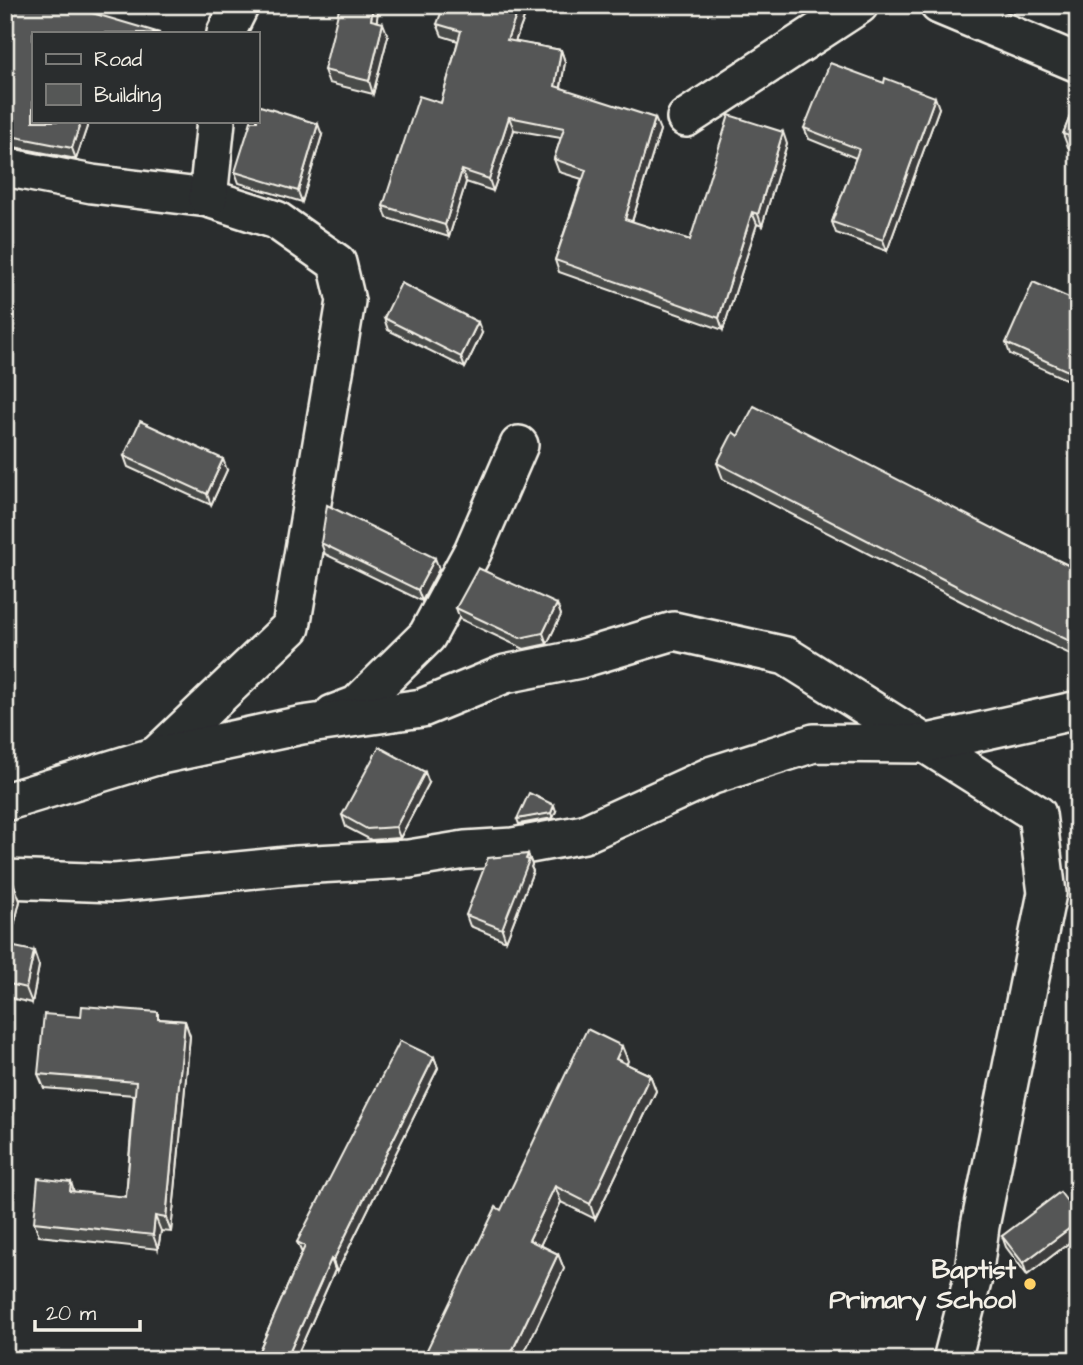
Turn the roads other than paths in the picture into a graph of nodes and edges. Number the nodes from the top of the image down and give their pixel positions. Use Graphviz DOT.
graph roads {
  1 [pos="240,5"];
  2 [pos="859,5"];
  3 [pos="939,5"];
  4 [pos="226,32"];
  5 [pos="1078,63"];
  6 [pos="686,118"];
  7 [pos="216,122"];
  8 [pos="5,167"];
  9 [pos="208,198"];
  10 [pos="519,444"];
  11 [pos="1078,710"];
  12 [pos="302,725"];
  13 [pos="923,744"];
  14 [pos="156,756"];
  15 [pos="5,802"];
  16 [pos="5,879"];
  17 [pos="952,1360"];
  1 -- 4 [label="street"];
  2 -- 6 [label="street"];
  3 -- 5 [label="street"];
  7 -- 9 [label="street"];
  8 -- 9 [label="street"];
  9 -- 14 [label="street"];
  10 -- 12 [label="street"];
  11 -- 13 [label="street"];
  12 -- 13 [label="street"];
  12 -- 14 [label="street"];
  13 -- 16 [label="street"];
  13 -- 17 [label="street"];
  14 -- 15 [label="street"];
}
